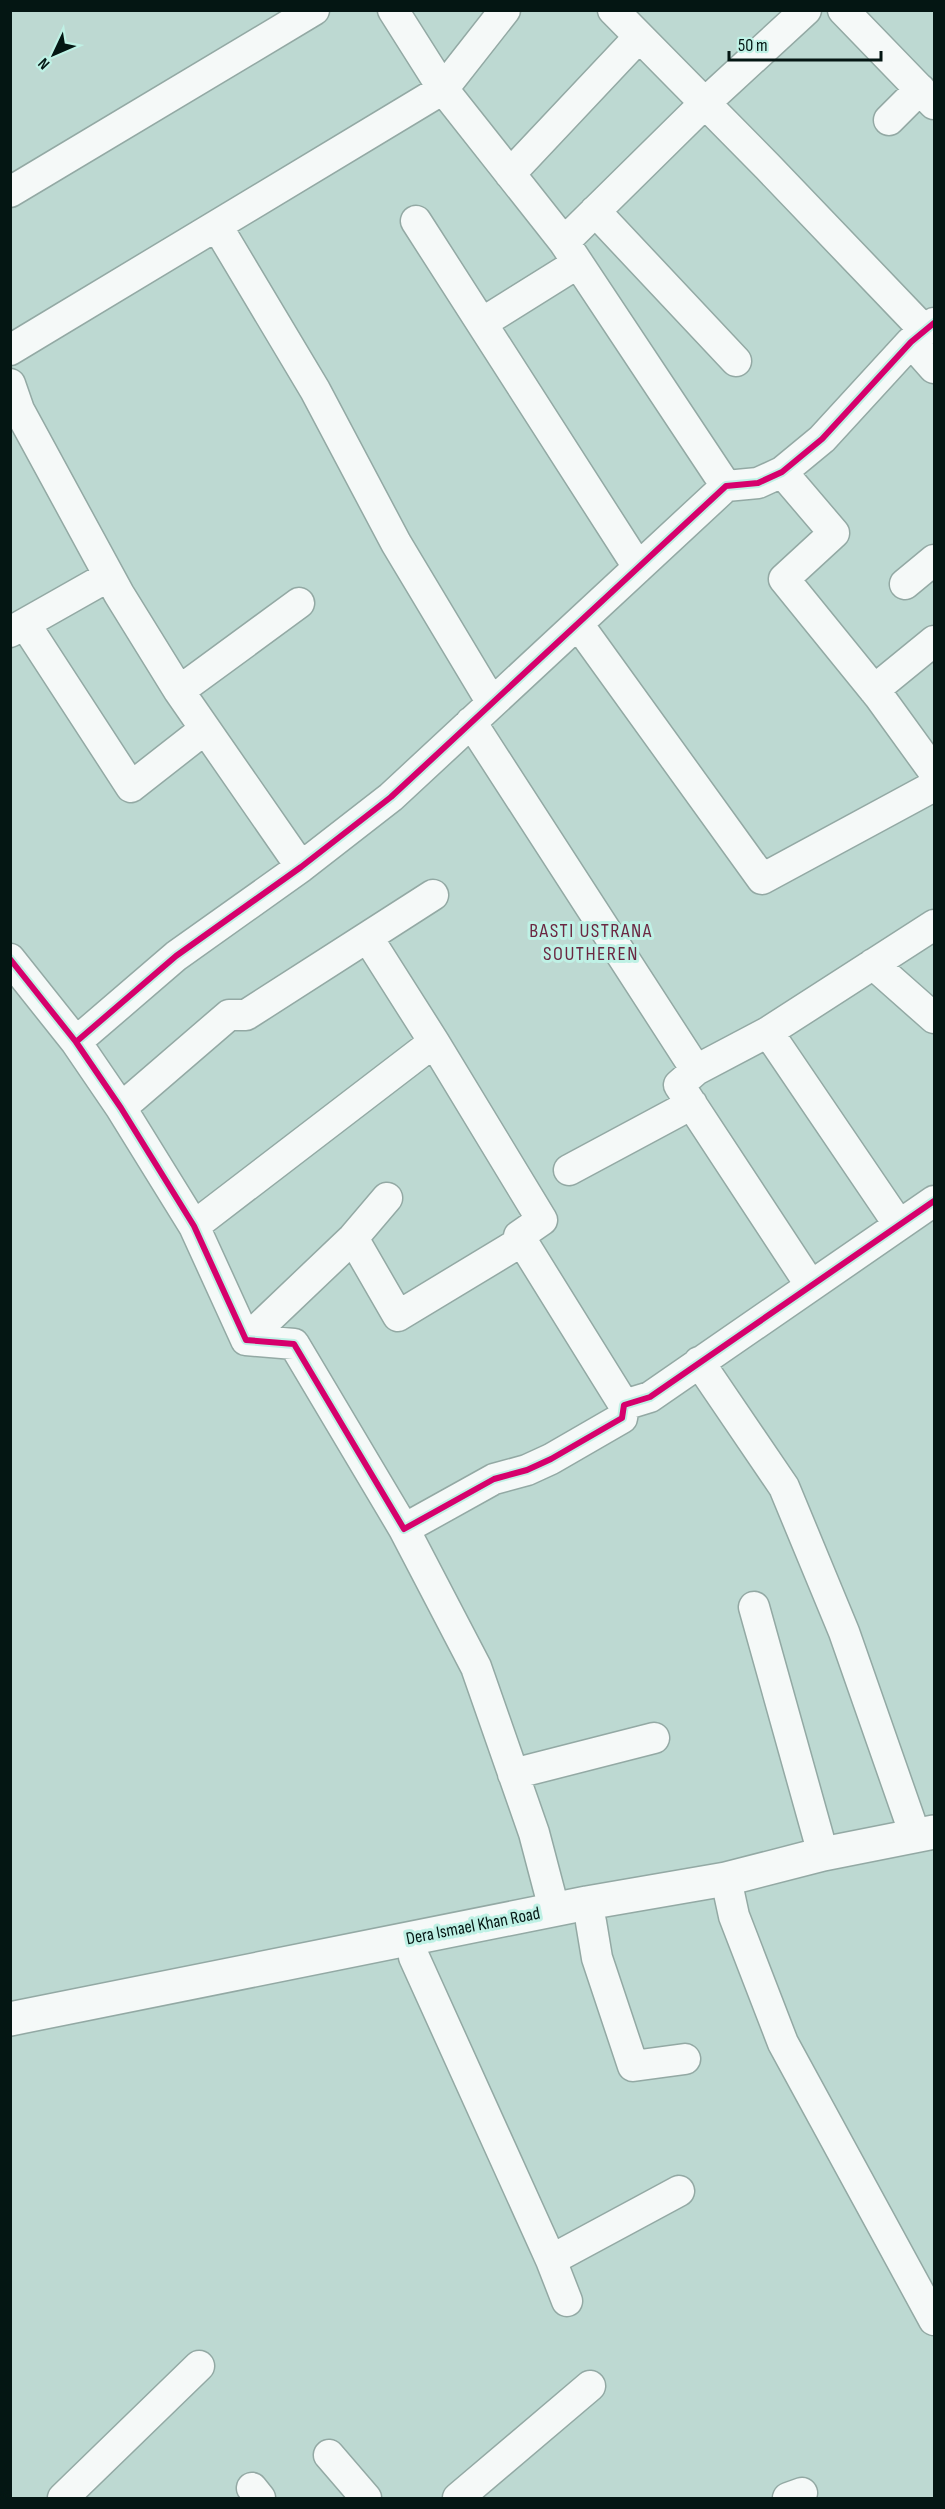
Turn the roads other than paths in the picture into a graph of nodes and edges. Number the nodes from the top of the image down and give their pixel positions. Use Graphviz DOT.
graph roads {
  1 [pos="314,10"];
  2 [pos="393,10"];
  3 [pos="505,10"];
  4 [pos="806,10"];
  5 [pos="843,10"];
  6 [pos="616,12"];
  7 [pos="639,37"];
  8 [pos="443,89"];
  9 [pos="930,97"];
  10 [pos="705,103"];
  11 [pos="889,120"];
  12 [pos="510,174"];
  13 [pos="10,192"];
  14 [pos="595,212"];
  15 [pos="416,221"];
  16 [pos="217,226"];
  17 [pos="571,253"];
  18 [pos="482,323"];
  19 [pos="923,332"];
  20 [pos="10,350"];
  21 [pos="736,361"];
  22 [pos="934,368"];
  23 [pos="14,403"];
  24 [pos="782,472"];
  25 [pos="726,486"];
  26 [pos="934,560"];
  27 [pos="638,567"];
  28 [pos="109,576"];
  29 [pos="905,584"];
  30 [pos="299,603"];
  31 [pos="578,624"];
  32 [pos="18,628"];
  33 [pos="934,642"];
  34 [pos="874,690"];
  35 [pos="178,691"];
  36 [pos="481,712"];
  37 [pos="205,729"];
  38 [pos="934,772"];
  39 [pos="934,786"];
  40 [pos="301,867"];
  41 [pos="433,895"];
  42 [pos="934,925"];
  43 [pos="368,938"];
  44 [pos="10,959"];
  45 [pos="873,964"];
  46 [pos="934,1018"];
  47 [pos="768,1032"];
  48 [pos="76,1042"];
  49 [pos="434,1042"];
  50 [pos="696,1070"];
  51 [pos="692,1104"];
  52 [pos="121,1108"];
  53 [pos="569,1170"];
  54 [pos="387,1198"];
  55 [pos="934,1201"];
  56 [pos="195,1226"];
  57 [pos="899,1226"];
  58 [pos="353,1238"];
  59 [pos="522,1241"];
  60 [pos="811,1286"];
  61 [pos="246,1340"];
  62 [pos="699,1362"];
  63 [pos="624,1405"];
  64 [pos="404,1529"];
  65 [pos="754,1607"];
  66 [pos="654,1738"];
  67 [pos="513,1774"];
  68 [pos="928,1840"];
  69 [pos="823,1854"];
  70 [pos="728,1889"];
  71 [pos="554,1909"];
  72 [pos="591,1922"];
  73 [pos="414,1957"];
  74 [pos="10,2019"];
  75 [pos="10,2039"];
  76 [pos="685,2059"];
  77 [pos="680,2191"];
  78 [pos="551,2260"];
  79 [pos="567,2301"];
  80 [pos="934,2320"];
  81 [pos="199,2366"];
  82 [pos="590,2386"];
  83 [pos="329,2455"];
  84 [pos="63,2499"];
  85 [pos="366,2499"];
  86 [pos="458,2499"];
  1 -- 13 [label="street"];
  2 -- 8 [label="street"];
  3 -- 8 [label="street"];
  4 -- 10 [label="street"];
  5 -- 9 [label="street"];
  6 -- 7 [label="street"];
  7 -- 10 [label="street"];
  7 -- 12 [label="street"];
  8 -- 12 [label="street"];
  8 -- 16 [label="street"];
  9 -- 11 [label="street"];
  10 -- 14 [label="street"];
  10 -- 19 [label="street"];
  12 -- 17 [label="street"];
  14 -- 17 [label="street"];
  14 -- 21 [label="street"];
  15 -- 18 [label="street"];
  16 -- 20 [label="street"];
  16 -- 36 [label="street"];
  17 -- 18 [label="street"];
  17 -- 25 [label="street"];
  18 -- 27 [label="street"];
  19 -- 22 [label="street"];
  19 -- 24 [label="street"];
  23 -- 28 [label="street"];
  24 -- 25 [label="street"];
  24 -- 34 [label="street"];
  25 -- 27 [label="street"];
  26 -- 29 [label="street"];
  27 -- 31 [label="street"];
  28 -- 32 [label="street"];
  28 -- 35 [label="street"];
  30 -- 35 [label="street"];
  31 -- 36 [label="street"];
  31 -- 39 [label="street"];
  32 -- 37 [label="street"];
  33 -- 34 [label="street"];
  34 -- 38 [label="street"];
  35 -- 37 [label="street"];
  36 -- 40 [label="street"];
  36 -- 50 [label="street"];
  37 -- 40 [label="street"];
  40 -- 48 [label="street"];
  41 -- 43 [label="street"];
  42 -- 45 [label="street"];
  43 -- 49 [label="street"];
  43 -- 52 [label="street"];
  44 -- 48 [label="street"];
  45 -- 46 [label="street"];
  45 -- 47 [label="street"];
  47 -- 50 [label="street"];
  47 -- 57 [label="street"];
  48 -- 52 [label="street"];
  49 -- 56 [label="street"];
  49 -- 59 [label="street"];
  50 -- 51 [label="street"];
  51 -- 53 [label="street"];
  51 -- 60 [label="street"];
  52 -- 56 [label="street"];
  54 -- 58 [label="street"];
  55 -- 57 [label="street"];
  56 -- 61 [label="street"];
  57 -- 60 [label="street"];
  58 -- 59 [label="street"];
  58 -- 61 [label="street"];
  59 -- 63 [label="street"];
  60 -- 62 [label="street"];
  61 -- 64 [label="street"];
  62 -- 63 [label="street"];
  62 -- 68 [label="street"];
  63 -- 64 [label="street"];
  64 -- 67 [label="street"];
  65 -- 69 [label="street"];
  66 -- 67 [label="street"];
  67 -- 71 [label="street"];
  68 -- 69 [label="highway, Dera Ismael Khan Road"];
  68 -- 70 [label="highway, Dera Ismael Khan Road"];
  69 -- 70 [label="highway, Dera Ismael Khan Road"];
  70 -- 71 [label="highway, Dera Ismael Khan Road"];
  70 -- 72 [label="highway, Dera Ismael Khan Road"];
  70 -- 80 [label="street"];
  71 -- 74 [label="highway, Dera Ismael Khan Road"];
  72 -- 73 [label="highway, Dera Ismael Khan Road"];
  72 -- 76 [label="street"];
  73 -- 75 [label="highway, Dera Ismael Khan Road"];
  73 -- 78 [label="street"];
  77 -- 78 [label="street"];
  78 -- 79 [label="street"];
  81 -- 84 [label="street"];
  82 -- 86 [label="street"];
  83 -- 85 [label="street"];
}
